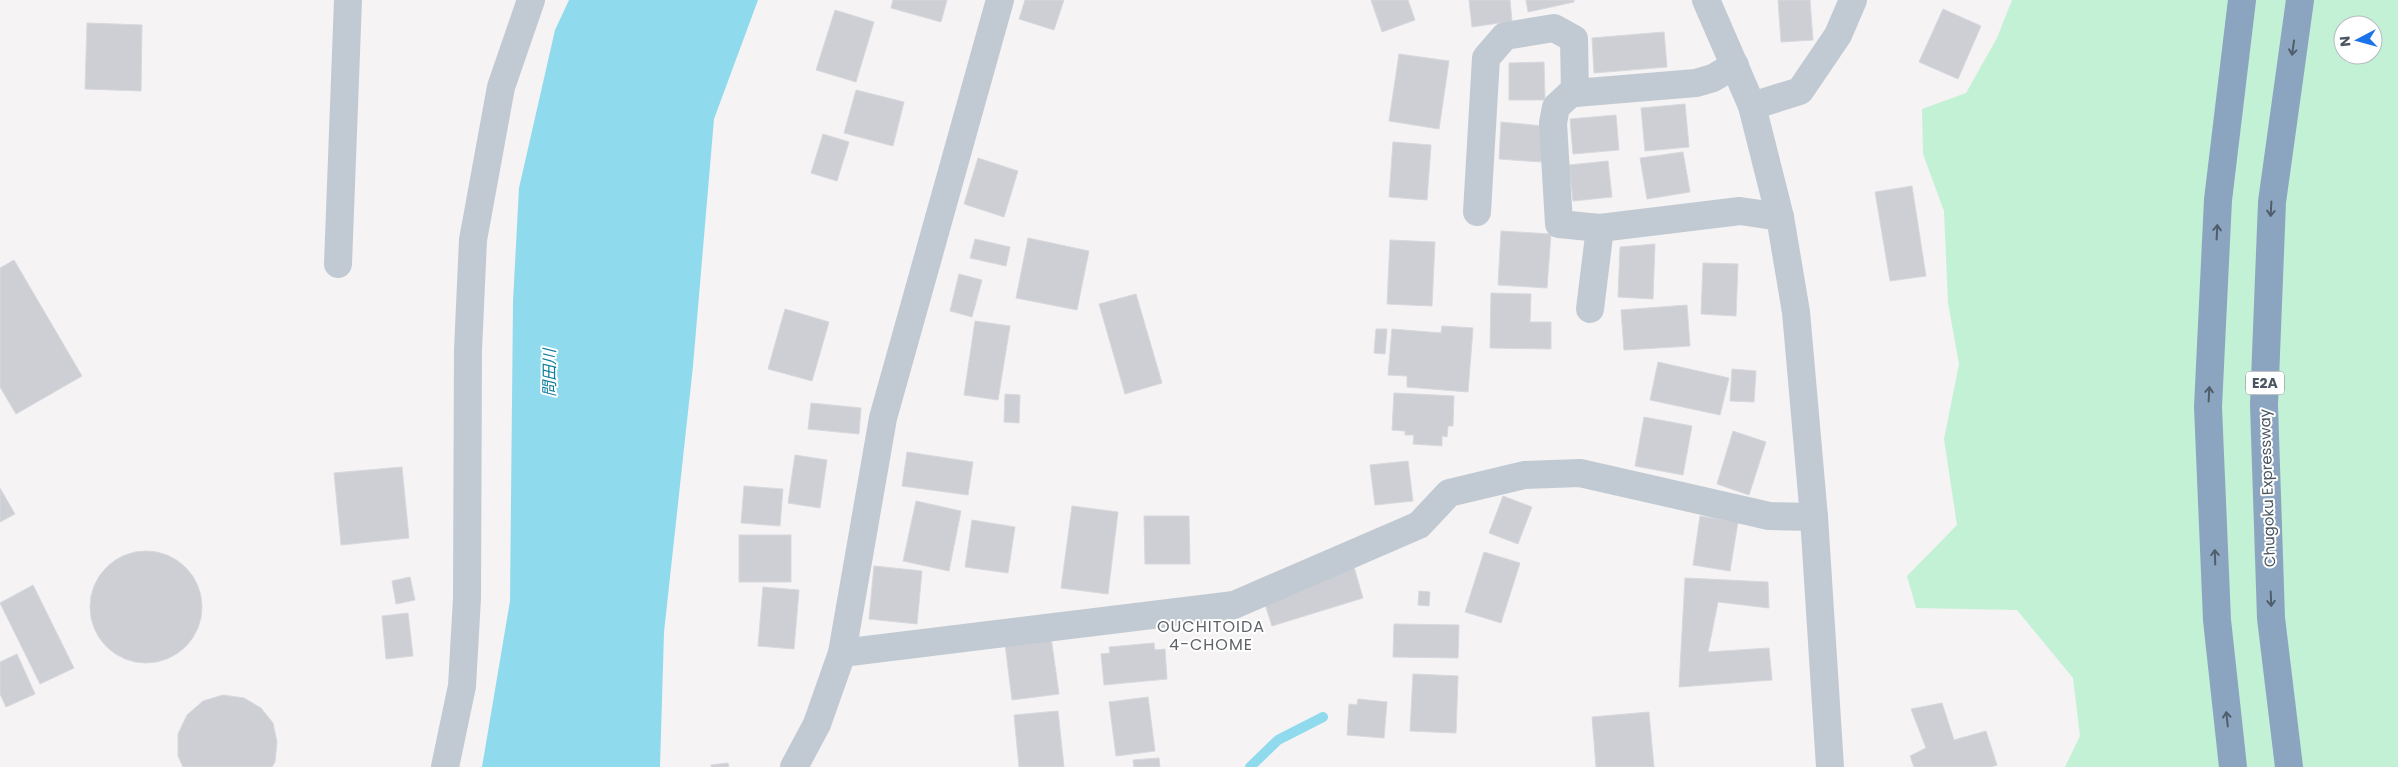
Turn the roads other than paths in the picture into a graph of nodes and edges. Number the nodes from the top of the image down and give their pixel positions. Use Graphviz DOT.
graph roads {
  1 [pos="348,0"];
  2 [pos="531,0"];
  3 [pos="1000,0"];
  4 [pos="1706,0"];
  5 [pos="1853,0"];
  6 [pos="2242,0"];
  7 [pos="2300,0"];
  8 [pos="1735,64"];
  9 [pos="1575,93"];
  10 [pos="1752,106"];
  11 [pos="1477,212"];
  12 [pos="1780,216"];
  13 [pos="1600,228"];
  14 [pos="338,264"];
  15 [pos="1590,310"];
  16 [pos="1814,516"];
  17 [pos="842,653"];
  18 [pos="445,767"];
  19 [pos="794,767"];
  20 [pos="1830,767"];
  21 [pos="2232,767"];
  22 [pos="2289,767"];
  1 -- 14 [label="street"];
  2 -- 18 [label="street"];
  3 -- 17 [label="street"];
  4 -- 8 [label="street"];
  5 -- 10 [label="street"];
  21 -- 6 [label="highway, one-way"];
  7 -- 22 [label="highway, Chugoku Expressway / E2A, one-way"];
  8 -- 9 [label="street"];
  8 -- 10 [label="street"];
  9 -- 11 [label="street"];
  9 -- 13 [label="street"];
  10 -- 12 [label="street"];
  12 -- 13 [label="street"];
  12 -- 16 [label="street"];
  13 -- 15 [label="street"];
  16 -- 17 [label="street"];
  16 -- 20 [label="street"];
  17 -- 19 [label="street"];
}
